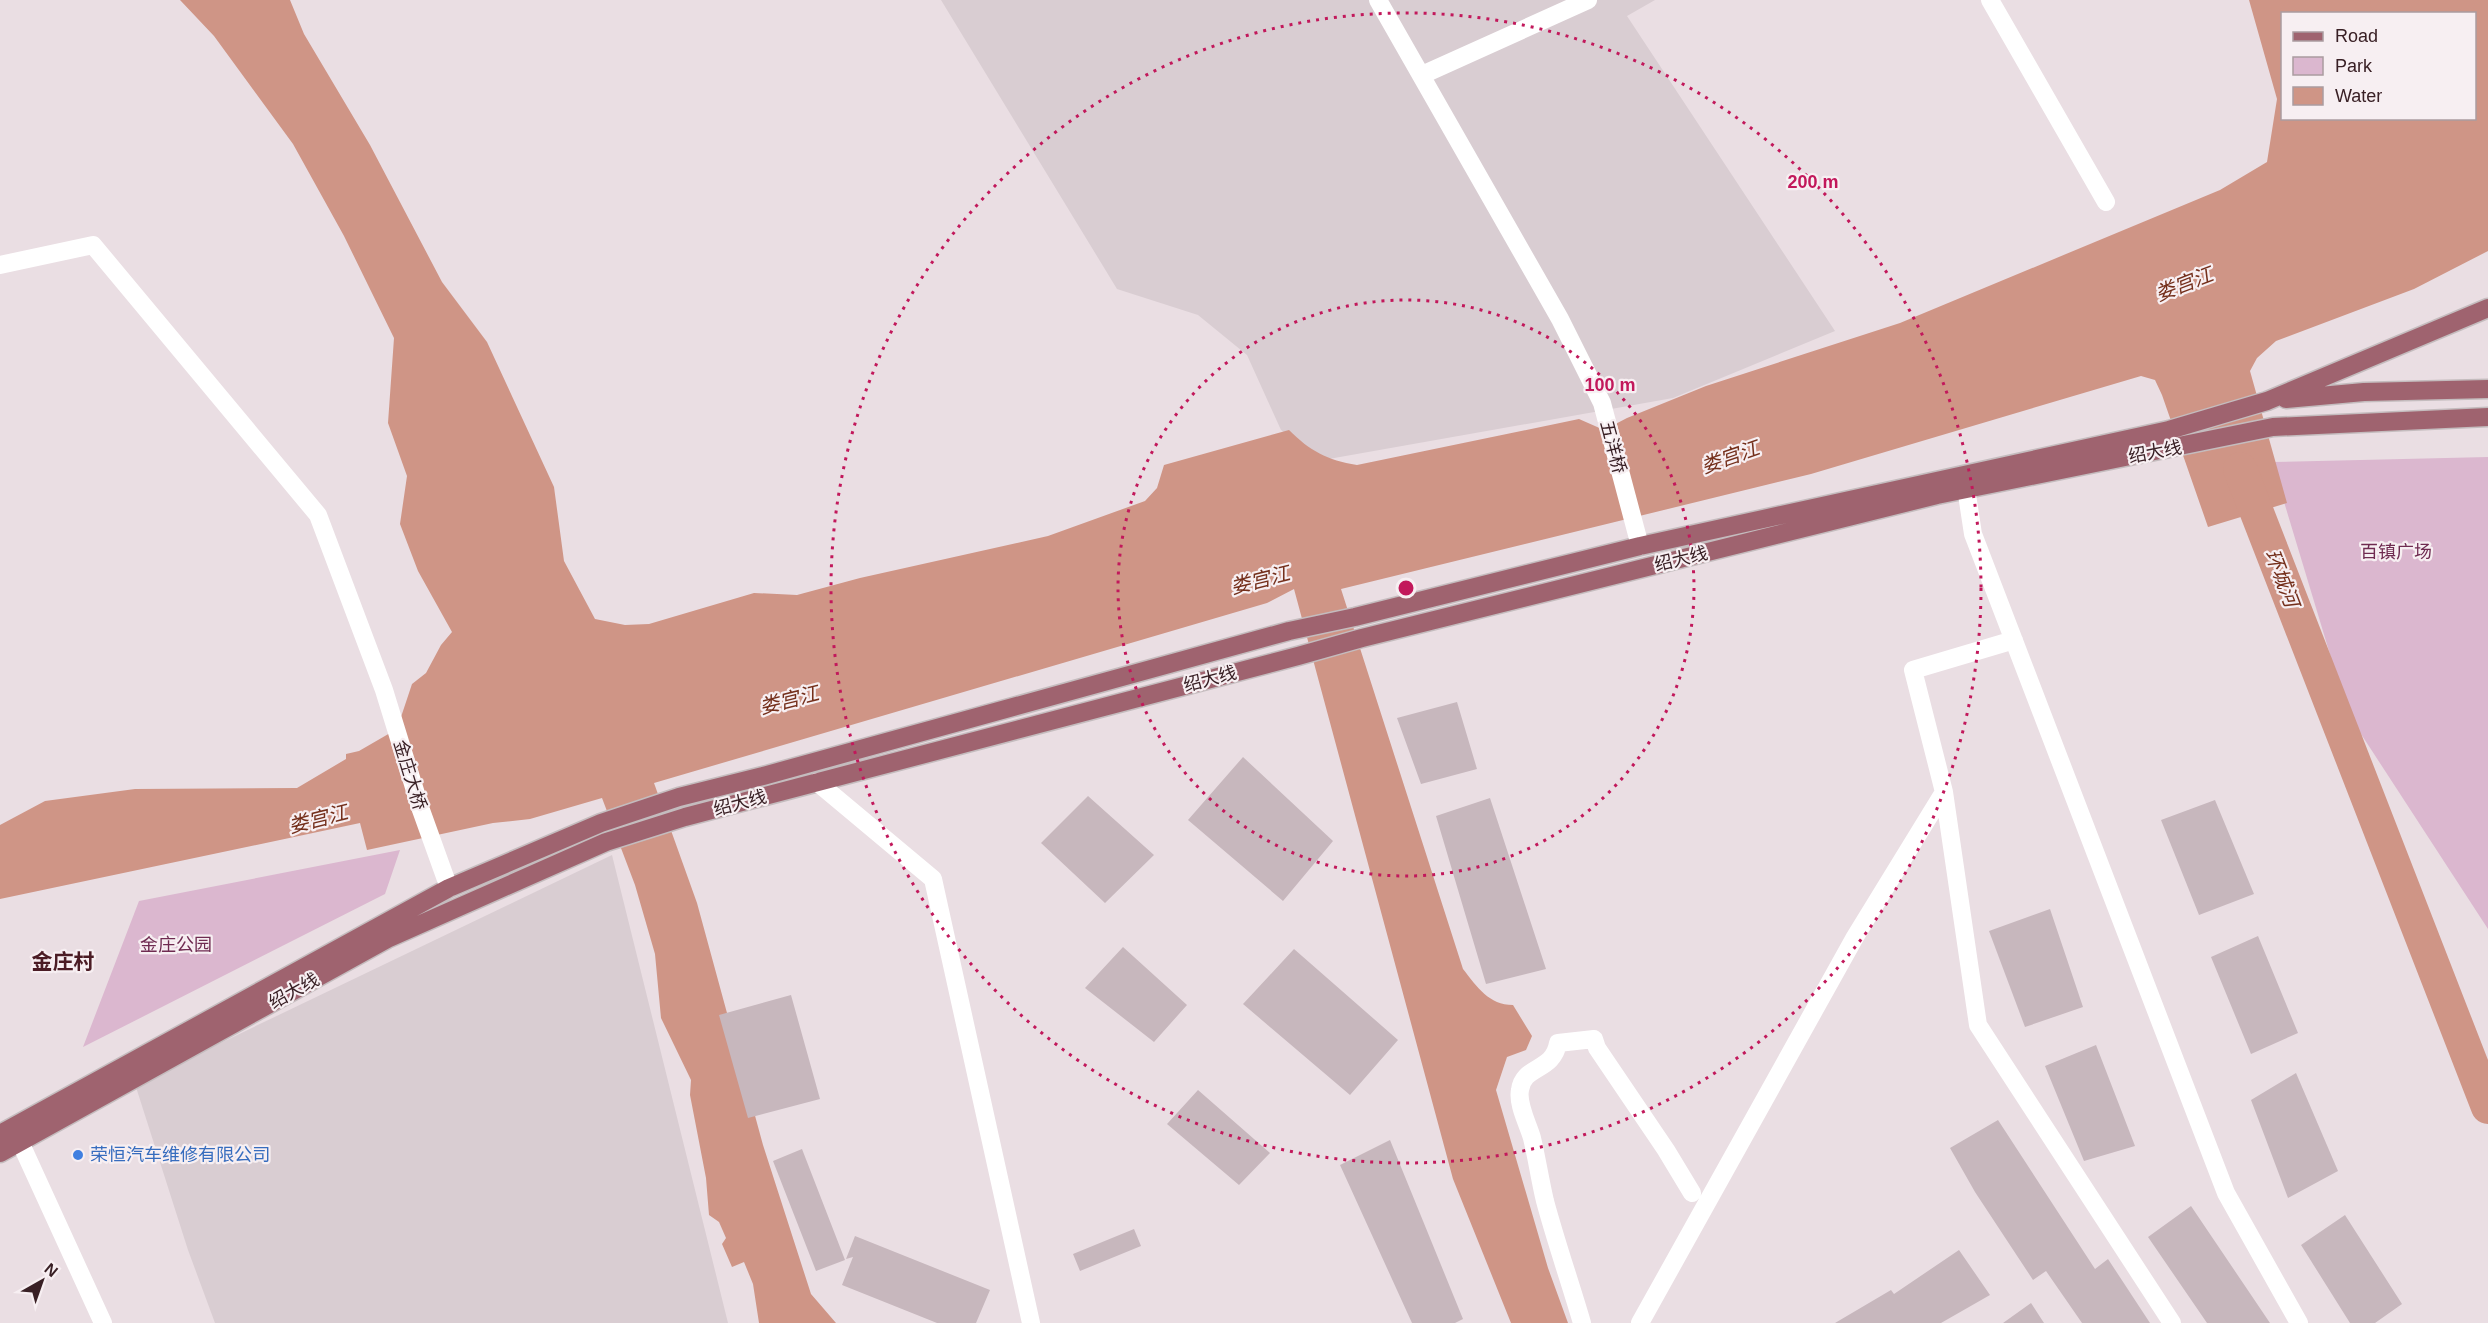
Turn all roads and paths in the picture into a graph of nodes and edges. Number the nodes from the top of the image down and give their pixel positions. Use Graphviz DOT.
graph roads {
  1 [pos="1378,0"];
  2 [pos="1588,0"];
  3 [pos="1990,0"];
  4 [pos="1422,75"];
  5 [pos="2106,202"];
  6 [pos="0,265"];
  7 [pos="2488,308"];
  8 [pos="2488,389"];
  9 [pos="2267,401"];
  10 [pos="2488,417"];
  11 [pos="1966,488"];
  12 [pos="1640,546"];
  13 [pos="2014,639"];
  14 [pos="817,782"];
  15 [pos="1944,792"];
  16 [pos="449,888"];
  17 [pos="0,1134"];
  18 [pos="21,1144"];
  19 [pos="0,1154"];
  20 [pos="1692,1193"];
  21 [pos="103,1323"];
  22 [pos="1031,1323"];
  23 [pos="1582,1323"];
  24 [pos="1640,1323"];
  25 [pos="2172,1323"];
  26 [pos="2299,1323"];
  1 -- 4 [label="street, 五洋桥"];
  2 -- 4 [label="street"];
  3 -- 5 [label="street"];
  4 -- 12 [label="street, 五洋桥"];
  6 -- 16 [label="street, 金庄大桥"];
  7 -- 9 [label="main road"];
  8 -- 9 [label="main road"];
  9 -- 12 [label="main road, 绍大线"];
  10 -- 11 [label="main road, 绍大线"];
  11 -- 13 [label="street"];
  11 -- 14 [label="main road, 绍大线"];
  12 -- 16 [label="main road, 绍大线"];
  13 -- 15 [label="street"];
  13 -- 26 [label="street"];
  14 -- 18 [label="main road, 绍大线"];
  14 -- 22 [label="street"];
  15 -- 24 [label="street"];
  15 -- 25 [label="street"];
  16 -- 17 [label="main road, 绍大线"];
  18 -- 19 [label="main road, 绍大线"];
  18 -- 21 [label="street"];
  20 -- 23 [label="street"];
}
